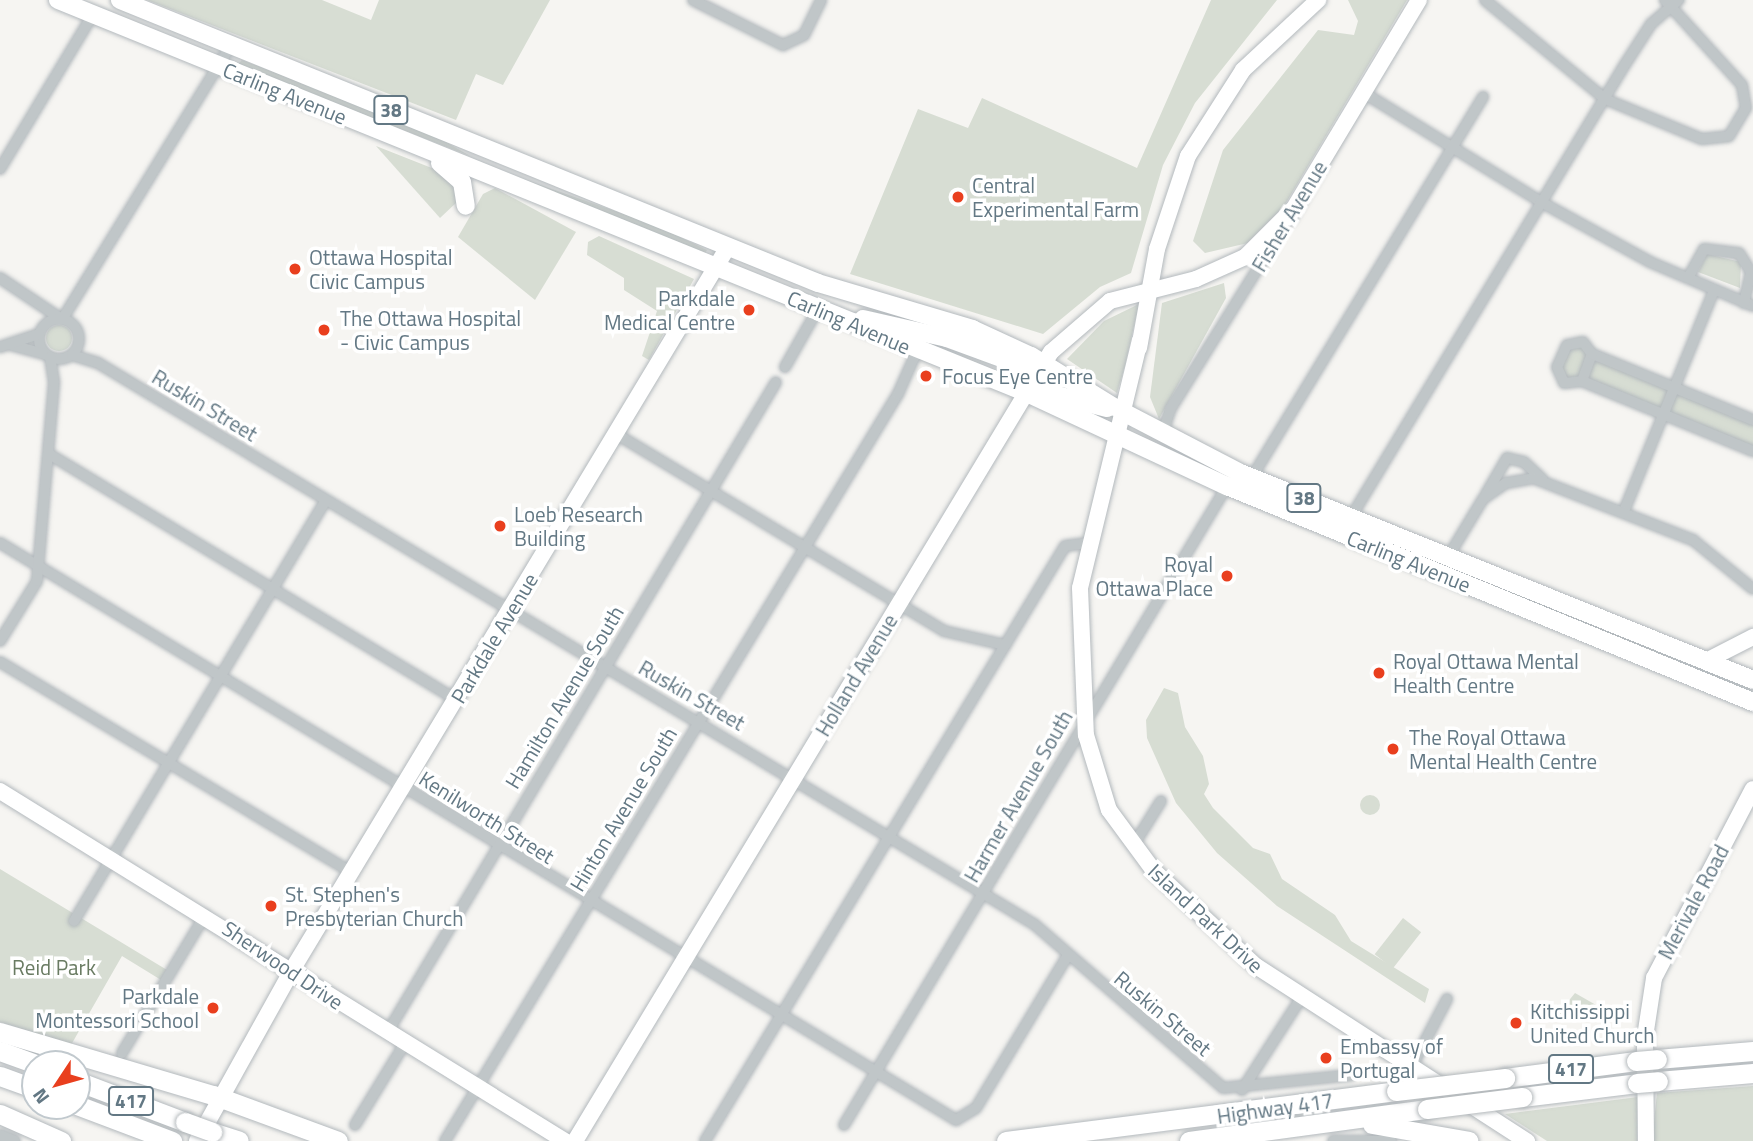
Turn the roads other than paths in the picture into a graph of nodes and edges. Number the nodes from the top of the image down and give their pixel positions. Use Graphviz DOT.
graph roads {
  1 [pos="58,0"];
  2 [pos="120,0"];
  3 [pos="693,0"];
  4 [pos="821,0"];
  5 [pos="1318,0"];
  6 [pos="1419,0"];
  7 [pos="1485,0"];
  8 [pos="1671,2"];
  9 [pos="93,14"];
  10 [pos="230,45"];
  11 [pos="220,66"];
  12 [pos="1364,93"];
  13 [pos="1483,97"];
  14 [pos="1605,99"];
  15 [pos="404,141"];
  16 [pos="1451,148"];
  17 [pos="0,169"];
  18 [pos="1541,202"];
  19 [pos="466,206"];
  20 [pos="1292,209"];
  21 [pos="1277,238"];
  22 [pos="728,247"];
  23 [pos="1157,249"];
  24 [pos="717,268"];
  25 [pos="0,278"];
  26 [pos="1688,278"];
  27 [pos="1196,279"];
  28 [pos="1149,288"];
  29 [pos="1714,290"];
  30 [pos="1118,298"];
  31 [pos="36,300"];
  32 [pos="76,302"];
  33 [pos="1748,305"];
  34 [pos="818,309"];
  35 [pos="62,318"];
  36 [pos="40,332"];
  37 [pos="78,334"];
  38 [pos="6,346"];
  39 [pos="917,351"];
  40 [pos="1592,354"];
  41 [pos="47,355"];
  42 [pos="69,356"];
  43 [pos="98,363"];
  44 [pos="1044,363"];
  45 [pos="785,368"];
  46 [pos="1582,381"];
  47 [pos="54,382"];
  48 [pos="776,382"];
  49 [pos="1674,388"];
  50 [pos="1025,391"];
  51 [pos="1122,412"];
  52 [pos="1664,414"];
  53 [pos="1753,420"];
  54 [pos="618,435"];
  55 [pos="1121,435"];
  56 [pos="1162,435"];
  57 [pos="1753,450"];
  58 [pos="49,454"];
  59 [pos="1252,477"];
  60 [pos="1542,479"];
  61 [pos="1227,486"];
  62 [pos="710,491"];
  63 [pos="1483,499"];
  64 [pos="326,500"];
  65 [pos="1624,511"];
  66 [pos="1351,517"];
  67 [pos="1330,519"];
  68 [pos="0,543"];
  69 [pos="1086,544"];
  70 [pos="802,547"];
  71 [pos="1448,557"];
  72 [pos="39,567"];
  73 [pos="1753,589"];
  74 [pos="271,590"];
  75 [pos="899,604"];
  76 [pos="511,610"];
  77 [pos="1753,637"];
  78 [pos="0,641"];
  79 [pos="1006,645"];
  80 [pos="1706,661"];
  81 [pos="0,662"];
  82 [pos="605,667"];
  83 [pos="219,676"];
  84 [pos="1753,680"];
  85 [pos="456,700"];
  86 [pos="1753,702"];
  87 [pos="1085,720"];
  88 [pos="698,721"];
  89 [pos="168,762"];
  90 [pos="1753,773"];
  91 [pos="794,778"];
  92 [pos="403,788"];
  93 [pos="0,791"];
  94 [pos="1751,791"];
  95 [pos="1161,801"];
  96 [pos="890,835"];
  97 [pos="1133,846"];
  98 [pos="497,847"];
  99 [pos="111,858"];
  100 [pos="352,873"];
  101 [pos="984,893"];
  102 [pos="591,902"];
  103 [pos="206,914"];
  104 [pos="74,921"];
  105 [pos="1068,955"];
  106 [pos="685,959"];
  107 [pos="292,970"];
  108 [pos="1301,998"];
  109 [pos="1447,999"];
  110 [pos="783,1017"];
  111 [pos="0,1032"];
  112 [pos="387,1033"];
  113 [pos="405,1044"];
  114 [pos="0,1051"];
  115 [pos="1753,1051"];
  116 [pos="122,1053"];
  117 [pos="21,1059"];
  118 [pos="1411,1068"];
  119 [pos="874,1073"];
  120 [pos="1753,1073"];
  121 [pos="1351,1075"];
  122 [pos="0,1076"];
  123 [pos="21,1084"];
  124 [pos="478,1086"];
  125 [pos="91,1088"];
  126 [pos="1242,1090"];
  127 [pos="218,1097"];
  128 [pos="91,1110"];
  129 [pos="0,1114"];
  130 [pos="355,1125"];
  131 [pos="844,1125"];
  132 [pos="185,1132"];
  133 [pos="1336,1132"];
  134 [pos="0,1135"];
  135 [pos="204,1136"];
  136 [pos="15,1141"];
  137 [pos="61,1141"];
  138 [pos="172,1141"];
  139 [pos="239,1141"];
  140 [pos="338,1141"];
  141 [pos="445,1141"];
  142 [pos="565,1141"];
  143 [pos="575,1141"];
  144 [pos="705,1141"];
  145 [pos="1006,1141"];
  146 [pos="1189,1141"];
  147 [pos="1391,1141"];
  148 [pos="1469,1141"];
  149 [pos="1527,1141"];
  150 [pos="1646,1141"];
  1 -- 9 [label="main road, Carling Avenue / 38"];
  2 -- 10 [label="main road, Carling Avenue / 38"];
  3 -- 4 [label="street"];
  5 -- 23 [label="main road, Island Park Drive"];
  6 -- 12 [label="main road, Fisher Avenue"];
  7 -- 14 [label="street"];
  8 -- 14 [label="street"];
  8 -- 14 [label="street"];
  9 -- 11 [label="main road, Carling Avenue / 38"];
  9 -- 17 [label="street"];
  10 -- 11 [label="street"];
  10 -- 22 [label="main road, Carling Avenue / 38"];
  11 -- 15 [label="main road, Carling Avenue / 38"];
  11 -- 32 [label="street"];
  12 -- 16 [label="street"];
  12 -- 20 [label="main road, Fisher Avenue"];
  13 -- 16 [label="street"];
  14 -- 18 [label="street"];
  15 -- 19 [label="main road"];
  15 -- 24 [label="main road, Carling Avenue / 38"];
  16 -- 18 [label="street"];
  16 -- 59 [label="street"];
  18 -- 26 [label="street"];
  18 -- 66 [label="street"];
  20 -- 21 [label="main road, Fisher Avenue"];
  20 -- 27 [label="main road, Holland Avenue"];
  21 -- 27 [label="main road, Holland Avenue"];
  21 -- 56 [label="street, Fisher Avenue"];
  22 -- 24 [label="main road, Parkdale Avenue"];
  22 -- 44 [label="main road, Carling Avenue / 38"];
  23 -- 28 [label="main road, Island Park Drive"];
  23 -- 30 [label="main road"];
  24 -- 34 [label="main road, Carling Avenue / 38"];
  24 -- 54 [label="main road, Parkdale Avenue"];
  25 -- 31 [label="street"];
  26 -- 29 [label="street"];
  26 -- 33 [label="street"];
  27 -- 28 [label="main road, Holland Avenue"];
  28 -- 30 [label="main road, Holland Avenue"];
  28 -- 51 [label="main road, Island Park Drive"];
  29 -- 33 [label="street"];
  29 -- 49 [label="street"];
  30 -- 44 [label="main road, Holland Avenue"];
  31 -- 35 [label="street"];
  31 -- 36 [label="street"];
  32 -- 35 [label="street"];
  32 -- 37 [label="street"];
  34 -- 39 [label="main road, Carling Avenue / 38"];
  34 -- 44 [label="main road"];
  34 -- 45 [label="street"];
  35 -- 36 [label="street"];
  35 -- 37 [label="street"];
  36 -- 38 [label="street"];
  36 -- 41 [label="street"];
  37 -- 42 [label="street"];
  37 -- 43 [label="street, Ruskin Street"];
  38 -- 41 [label="street"];
  39 -- 50 [label="main road, Carling Avenue / 38"];
  39 -- 70 [label="street, Hinton Avenue South"];
  40 -- 46 [label="street"];
  40 -- 46 [label="street"];
  40 -- 49 [label="street"];
  41 -- 42 [label="street"];
  41 -- 47 [label="street"];
  42 -- 43 [label="street, Ruskin Street"];
  42 -- 47 [label="street"];
  43 -- 64 [label="street, Ruskin Street"];
  44 -- 50 [label="main road, Holland Avenue"];
  44 -- 51 [label="main road, Carling Avenue / 38"];
  46 -- 52 [label="street"];
  47 -- 58 [label="street"];
  48 -- 62 [label="street, Hamilton Avenue South"];
  49 -- 52 [label="street"];
  49 -- 53 [label="street"];
  50 -- 51 [label="main road"];
  50 -- 55 [label="main road, Carling Avenue / 38"];
  50 -- 75 [label="main road, Holland Avenue"];
  51 -- 55 [label="main road, Island Park Drive"];
  51 -- 56 [label="main road, Carling Avenue / 38"];
  52 -- 57 [label="street"];
  52 -- 65 [label="street"];
  54 -- 62 [label="street"];
  54 -- 76 [label="main road, Parkdale Avenue"];
  55 -- 61 [label="main road, Carling Avenue / 38"];
  55 -- 69 [label="main road, Island Park Drive"];
  56 -- 59 [label="main road, Carling Avenue / 38"];
  58 -- 72 [label="street"];
  58 -- 74 [label="street"];
  59 -- 67 [label="main road, Carling Avenue / 38"];
  60 -- 63 [label="street"];
  60 -- 63 [label="street"];
  60 -- 65 [label="street"];
  61 -- 67 [label="main road, Carling Avenue / 38"];
  61 -- 87 [label="street, Harmer Avenue South"];
  62 -- 70 [label="street"];
  62 -- 82 [label="street, Hamilton Avenue South"];
  63 -- 71 [label="street"];
  64 -- 74 [label="street"];
  64 -- 76 [label="street, Ruskin Street"];
  65 -- 73 [label="street"];
  66 -- 67 [label="main road, Carling Avenue / 38"];
  66 -- 71 [label="main road, Carling Avenue / 38"];
  67 -- 86 [label="main road, Carling Avenue / 38"];
  68 -- 72 [label="street, Kenilworth Street"];
  69 -- 79 [label="street"];
  69 -- 87 [label="main road, Island Park Drive"];
  70 -- 75 [label="street"];
  70 -- 88 [label="street, Hinton Avenue South"];
  71 -- 80 [label="main road, Carling Avenue / 38"];
  72 -- 78 [label="street"];
  72 -- 83 [label="street, Kenilworth Street"];
  74 -- 83 [label="street"];
  74 -- 85 [label="street"];
  75 -- 79 [label="street"];
  75 -- 91 [label="main road, Holland Avenue"];
  76 -- 82 [label="street, Ruskin Street"];
  76 -- 85 [label="main road, Parkdale Avenue"];
  77 -- 80 [label="main road"];
  79 -- 96 [label="street"];
  80 -- 84 [label="main road, Carling Avenue / 38"];
  81 -- 89 [label="street"];
  82 -- 88 [label="street, Ruskin Street"];
  82 -- 98 [label="street, Hamilton Avenue South"];
  83 -- 89 [label="street"];
  83 -- 92 [label="street, Kenilworth Street"];
  85 -- 92 [label="main road, Parkdale Avenue"];
  87 -- 97 [label="main road, Island Park Drive"];
  87 -- 101 [label="street, Harmer Avenue South"];
  88 -- 91 [label="street, Ruskin Street"];
  88 -- 102 [label="street, Hinton Avenue South"];
  89 -- 99 [label="street"];
  89 -- 100 [label="street"];
  90 -- 94 [label="main road, Merivale Road"];
  91 -- 96 [label="street, Ruskin Street"];
  91 -- 106 [label="main road, Holland Avenue"];
  92 -- 98 [label="street, Kenilworth Street"];
  92 -- 100 [label="main road, Parkdale Avenue"];
  93 -- 99 [label="main road, Sherwood Drive"];
  94 -- 150 [label="main road, Merivale Road"];
  95 -- 97 [label="street"];
  96 -- 101 [label="street, Ruskin Street"];
  96 -- 110 [label="street"];
  97 -- 108 [label="main road, Island Park Drive"];
  98 -- 102 [label="street, Kenilworth Street"];
  98 -- 112 [label="street, Hamilton Avenue South"];
  99 -- 103 [label="main road, Sherwood Drive"];
  99 -- 104 [label="street"];
  100 -- 107 [label="main road, Parkdale Avenue"];
  101 -- 105 [label="street, Ruskin Street"];
  101 -- 119 [label="street, Harmer Avenue South"];
  102 -- 106 [label="street, Kenilworth Street"];
  102 -- 124 [label="street, Hinton Avenue South"];
  103 -- 107 [label="main road, Sherwood Drive"];
  103 -- 116 [label="street"];
  105 -- 119 [label="street, Kenilworth Street"];
  105 -- 126 [label="street, Ruskin Street"];
  106 -- 110 [label="street, Kenilworth Street"];
  106 -- 143 [label="main road, Holland Avenue"];
  107 -- 112 [label="main road, Sherwood Drive"];
  107 -- 127 [label="main road, Parkdale Avenue"];
  108 -- 118 [label="main road, Island Park Drive"];
  108 -- 126 [label="street"];
  109 -- 118 [label="street"];
  110 -- 119 [label="street, Kenilworth Street"];
  110 -- 144 [label="street"];
  111 -- 127 [label="highway"];
  112 -- 113 [label="main road, Sherwood Drive"];
  113 -- 124 [label="main road, Sherwood Drive"];
  113 -- 130 [label="street"];
  114 -- 117 [label="highway"];
  115 -- 145 [label="highway, Highway 417 / 417, bridge"];
  118 -- 149 [label="main road, Island Park Drive"];
  119 -- 131 [label="street, Harmer Avenue South"];
  120 -- 133 [label="highway, 417, bridge"];
  121 -- 126 [label="street, Ruskin Street"];
  122 -- 123 [label="highway"];
  124 -- 141 [label="street, Hinton Avenue South"];
  124 -- 142 [label="main road, Sherwood Drive"];
  125 -- 132 [label="highway, 417"];
  127 -- 132 [label="main road, Parkdale Avenue"];
  127 -- 135 [label="main road, Parkdale Avenue"];
  127 -- 140 [label="highway"];
  128 -- 138 [label="highway, 417"];
  129 -- 137 [label="highway"];
  132 -- 135 [label="highway, 417, bridge"];
  133 -- 146 [label="highway, 417"];
  133 -- 147 [label="street"];
  133 -- 148 [label="highway"];
  134 -- 136 [label="street"];
  135 -- 139 [label="highway, 417"];
}
